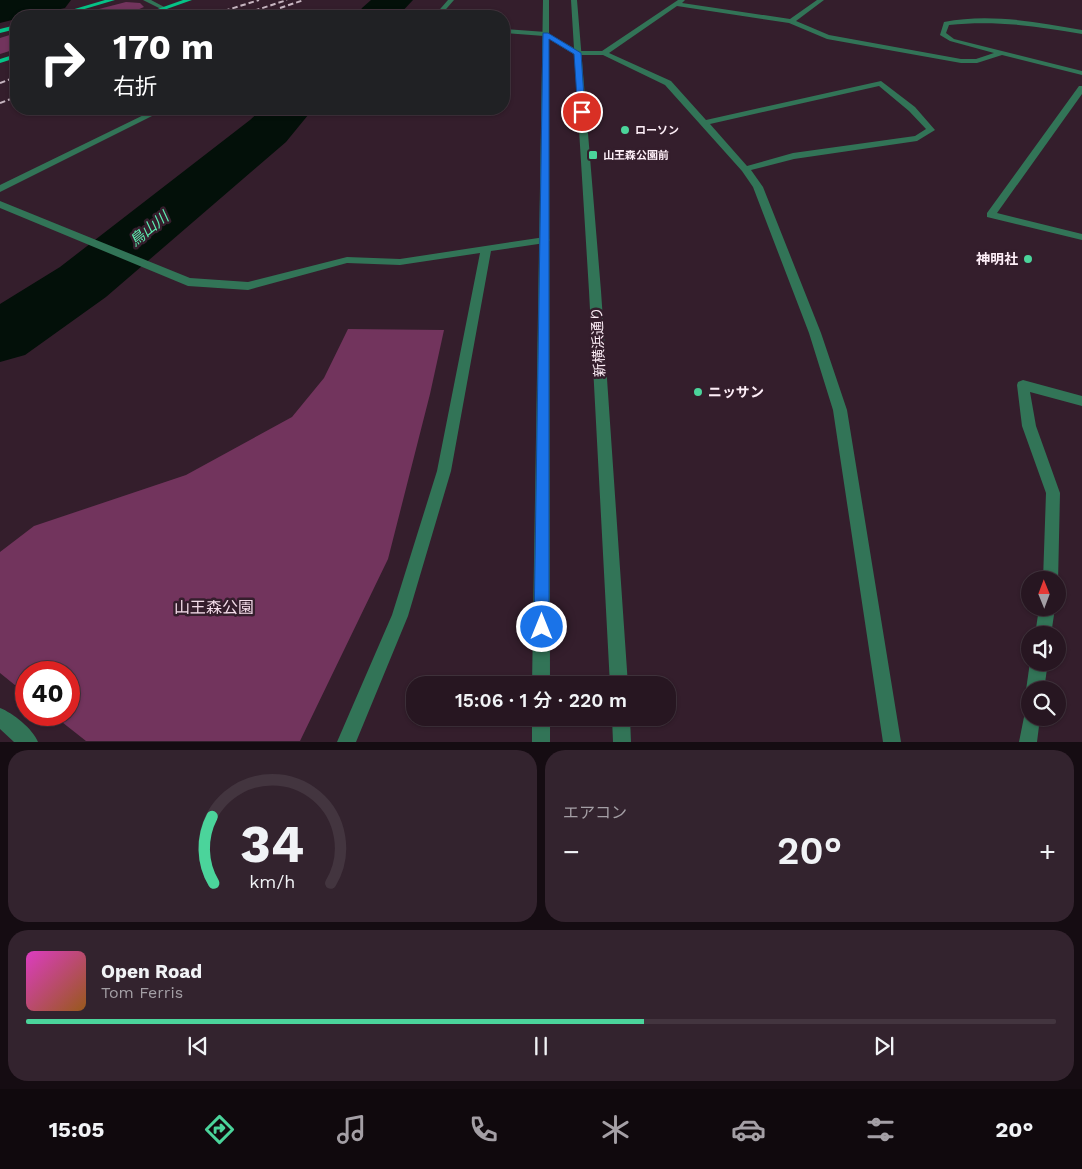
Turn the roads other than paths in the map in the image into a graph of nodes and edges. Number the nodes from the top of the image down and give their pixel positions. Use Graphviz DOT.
graph roads {
  1 [pos="112,0"];
  2 [pos="146,0"];
  3 [pos="189,0"];
  4 [pos="451,0"];
  5 [pos="546,0"];
  6 [pos="574,0"];
  7 [pos="821,0"];
  8 [pos="679,2"];
  9 [pos="165,9"];
  10 [pos="76,10"];
  11 [pos="162,10"];
  12 [pos="442,10"];
  13 [pos="791,22"];
  14 [pos="510,31"];
  15 [pos="1082,32"];
  16 [pos="546,34"];
  17 [pos="604,52"];
  18 [pos="578,53"];
  19 [pos="1000,53"];
  20 [pos="1082,73"];
  21 [pos="1082,88"];
  22 [pos="150,115"];
  23 [pos="704,123"];
  24 [pos="745,169"];
  25 [pos="0,189"];
  26 [pos="0,204"];
  27 [pos="1082,237"];
  28 [pos="545,240"];
  29 [pos="486,249"];
  30 [pos="1082,401"];
  31 [pos="1051,571"];
  32 [pos="541,676"];
  33 [pos="618,676"];
  34 [pos="0,717"];
  35 [pos="541,726"];
  36 [pos="621,726"];
  37 [pos="1030,726"];
  38 [pos="30,742"];
  39 [pos="346,742"];
  40 [pos="541,742"];
  41 [pos="622,742"];
  42 [pos="892,742"];
  43 [pos="1028,742"];
  1 -- 10 [label="main road"];
  2 -- 9 [label="street"];
  3 -- 9 [label="main road"];
  4 -- 12 [label="street"];
  5 -- 16 [label="street"];
  6 -- 18 [label="street, 新横浜通り"];
  7 -- 13 [label="street"];
  8 -- 13 [label="street"];
  8 -- 17 [label="street"];
  9 -- 11 [label="main road"];
  13 -- 19 [label="street"];
  14 -- 16 [label="street"];
  15 -- 19 [label="street"];
  16 -- 18 [label="street"];
  16 -- 28 [label="street"];
  17 -- 18 [label="street"];
  17 -- 23 [label="street"];
  18 -- 33 [label="street, 新横浜通り"];
  19 -- 20 [label="street"];
  21 -- 27 [label="street"];
  22 -- 25 [label="street"];
  23 -- 24 [label="street"];
  23 -- 24 [label="street"];
  24 -- 42 [label="street"];
  26 -- 29 [label="street"];
  28 -- 29 [label="street"];
  28 -- 32 [label="street"];
  29 -- 39 [label="street"];
  30 -- 31 [label="street"];
  34 -- 38 [label="street"];
  35 -- 40 [label="street"];
  36 -- 41 [label="street"];
  37 -- 43 [label="street"];
}
